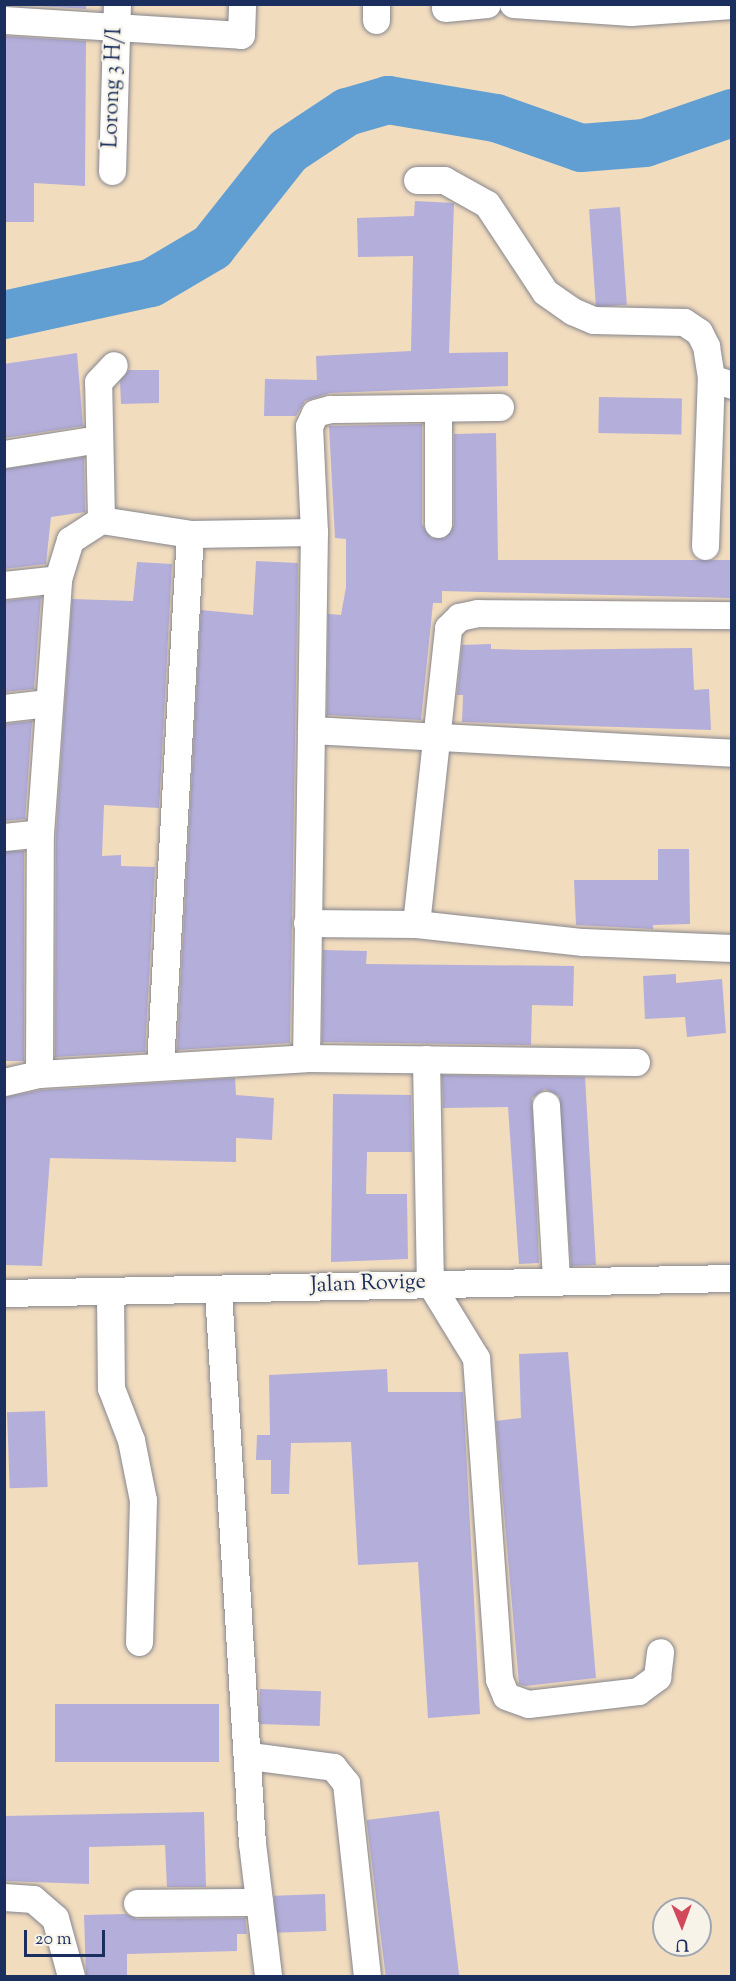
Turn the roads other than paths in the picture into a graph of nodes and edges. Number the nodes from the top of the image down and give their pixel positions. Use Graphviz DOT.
graph roads {
  1 [pos="242,4"];
  2 [pos="487,4"];
  3 [pos="513,4"];
  4 [pos="732,5"];
  5 [pos="445,8"];
  6 [pos="631,8"];
  7 [pos="117,14"];
  8 [pos="4,20"];
  9 [pos="112,171"];
  10 [pos="417,180"];
  11 [pos="114,365"];
  12 [pos="721,381"];
  13 [pos="500,407"];
  14 [pos="438,410"];
  15 [pos="99,440"];
  16 [pos="4,454"];
  17 [pos="101,520"];
  18 [pos="438,524"];
  19 [pos="314,532"];
  20 [pos="190,534"];
  21 [pos="705,546"];
  22 [pos="58,579"];
  23 [pos="4,585"];
  24 [pos="732,615"];
  25 [pos="48,703"];
  26 [pos="4,708"];
  27 [pos="311,730"];
  28 [pos="435,739"];
  29 [pos="732,753"];
  30 [pos="40,833"];
  31 [pos="4,837"];
  32 [pos="307,923"];
  33 [pos="416,924"];
  34 [pos="732,948"];
  35 [pos="306,1058"];
  36 [pos="426,1059"];
  37 [pos="636,1062"];
  38 [pos="160,1065"];
  39 [pos="39,1074"];
  40 [pos="4,1082"];
  41 [pos="546,1105"];
  42 [pos="732,1278"];
  43 [pos="556,1281"];
  44 [pos="430,1283"];
  45 [pos="218,1291"];
  46 [pos="110,1295"];
  47 [pos="5,1296"];
  48 [pos="139,1642"];
  49 [pos="660,1652"];
  50 [pos="250,1756"];
  51 [pos="4,1897"];
  52 [pos="259,1902"];
  53 [pos="137,1903"];
  54 [pos="71,1977"];
  55 [pos="268,1977"];
  56 [pos="367,1977"];
  1 -- 7 [label="street"];
  2 -- 5 [label="street"];
  3 -- 6 [label="street"];
  4 -- 6 [label="street"];
  7 -- 8 [label="street"];
  7 -- 9 [label="street, Lorong 3 H/I"];
  10 -- 12 [label="street"];
  11 -- 15 [label="street"];
  12 -- 21 [label="street"];
  13 -- 14 [label="street"];
  14 -- 18 [label="street"];
  14 -- 19 [label="street"];
  15 -- 16 [label="street"];
  15 -- 17 [label="street"];
  17 -- 20 [label="street"];
  17 -- 22 [label="street"];
  19 -- 20 [label="street"];
  19 -- 27 [label="street"];
  20 -- 38 [label="street"];
  22 -- 23 [label="street"];
  22 -- 25 [label="street"];
  24 -- 28 [label="street"];
  25 -- 26 [label="street"];
  25 -- 30 [label="street"];
  27 -- 28 [label="street"];
  27 -- 32 [label="street"];
  28 -- 29 [label="street"];
  28 -- 33 [label="street"];
  30 -- 31 [label="street"];
  30 -- 39 [label="street"];
  32 -- 33 [label="street"];
  32 -- 35 [label="street"];
  33 -- 34 [label="street"];
  35 -- 36 [label="street"];
  35 -- 38 [label="street"];
  36 -- 37 [label="street"];
  36 -- 44 [label="street"];
  38 -- 39 [label="street"];
  39 -- 40 [label="street"];
  41 -- 43 [label="street"];
  42 -- 43 [label="street, Jalan Rovige"];
  43 -- 44 [label="street, Jalan Rovige"];
  44 -- 45 [label="street, Jalan Rovige"];
  44 -- 49 [label="street"];
  45 -- 46 [label="street, Jalan Rovige"];
  45 -- 50 [label="street"];
  46 -- 47 [label="street, Jalan Rovige"];
  46 -- 48 [label="street"];
  50 -- 52 [label="street"];
  50 -- 56 [label="street"];
  51 -- 54 [label="street"];
  52 -- 53 [label="street"];
  52 -- 55 [label="street"];
}
